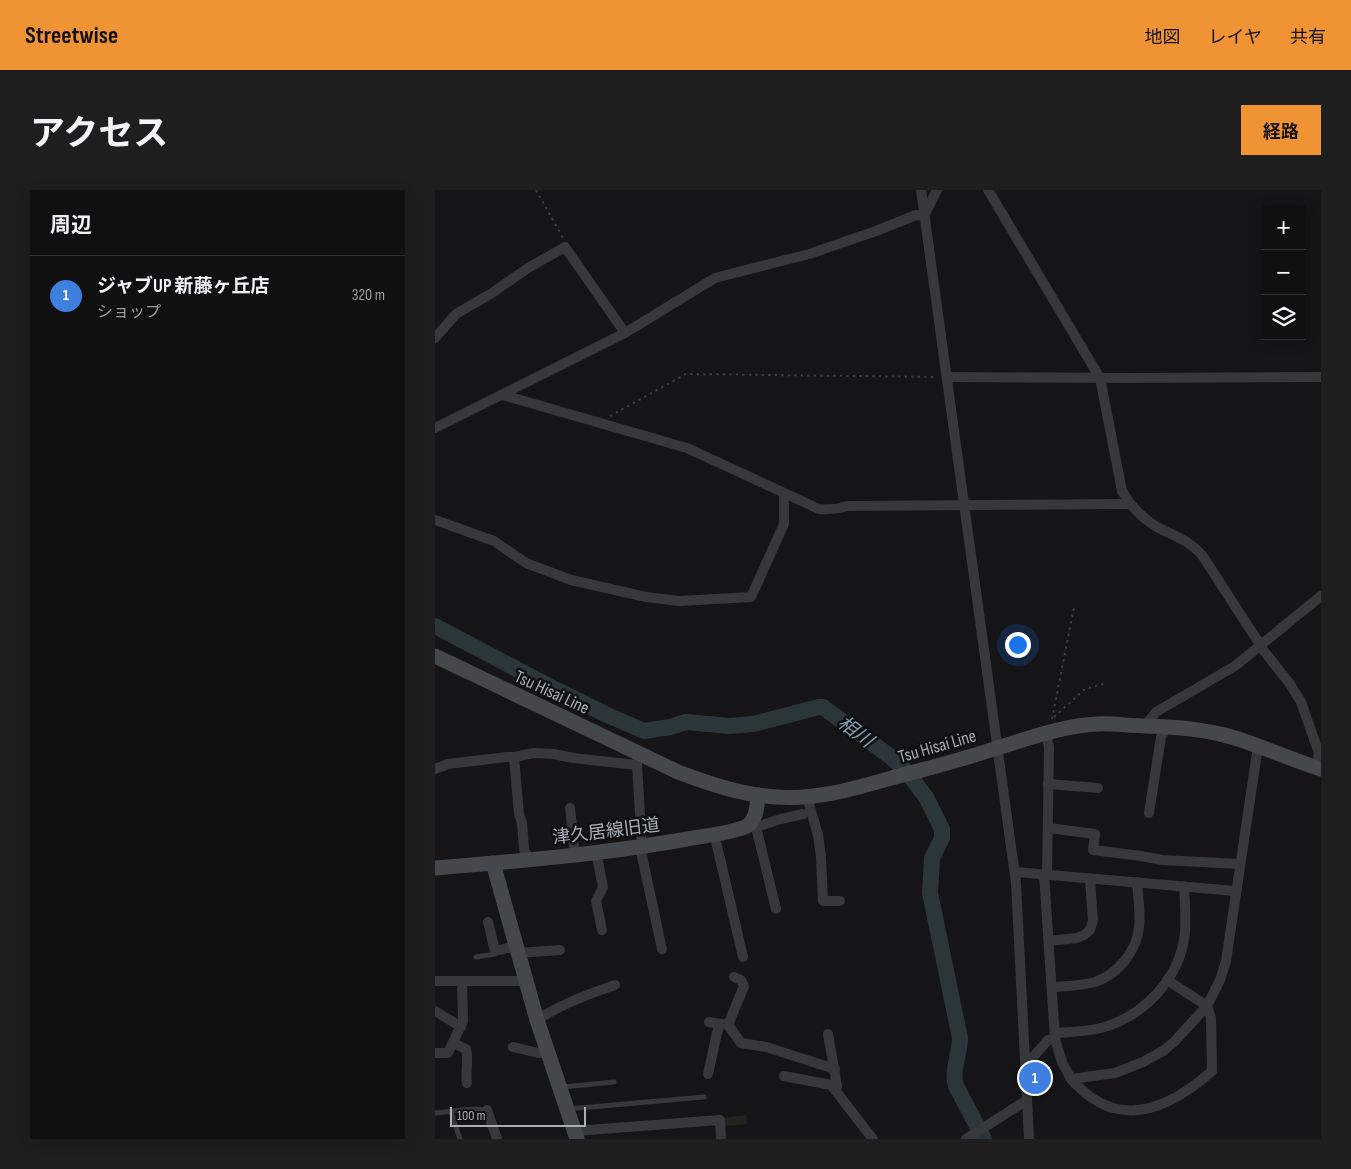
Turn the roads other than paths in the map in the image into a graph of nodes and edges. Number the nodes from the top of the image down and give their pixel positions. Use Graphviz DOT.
graph roads {
  1 [pos="921,190"];
  2 [pos="937,190"];
  3 [pos="989,190"];
  4 [pos="924,216"];
  5 [pos="625,333"];
  6 [pos="435,338"];
  7 [pos="947,377"];
  8 [pos="1321,377"];
  9 [pos="1100,378"];
  10 [pos="503,395"];
  11 [pos="435,428"];
  12 [pos="784,494"];
  13 [pos="1130,504"];
  14 [pos="964,505"];
  15 [pos="435,520"];
  16 [pos="1321,596"];
  17 [pos="1261,645"];
  18 [pos="435,656"];
  19 [pos="1145,726"];
  20 [pos="1167,726"];
  21 [pos="1045,733"];
  22 [pos="1258,746"];
  23 [pos="997,748"];
  24 [pos="514,757"];
  25 [pos="639,760"];
  26 [pos="435,768"];
  27 [pos="1318,768"];
  28 [pos="1048,784"];
  29 [pos="1097,788"];
  30 [pos="759,795"];
  31 [pos="807,797"];
  32 [pos="570,808"];
  33 [pos="1149,813"];
  34 [pos="803,814"];
  35 [pos="754,824"];
  36 [pos="1048,828"];
  37 [pos="714,833"];
  38 [pos="641,847"];
  39 [pos="596,852"];
  40 [pos="575,855"];
  41 [pos="529,860"];
  42 [pos="493,862"];
  43 [pos="1239,864"];
  44 [pos="435,868"];
  45 [pos="1015,872"];
  46 [pos="1046,874"];
  47 [pos="1090,878"];
  48 [pos="1137,882"];
  49 [pos="1184,886"];
  50 [pos="1235,891"];
  51 [pos="840,901"];
  52 [pos="776,909"];
  53 [pos="488,922"];
  54 [pos="602,930"];
  55 [pos="1049,941"];
  56 [pos="517,949"];
  57 [pos="662,949"];
  58 [pos="560,950"];
  59 [pos="495,951"];
  60 [pos="476,957"];
  61 [pos="743,957"];
  62 [pos="734,977"];
  63 [pos="1167,980"];
  64 [pos="435,981"];
  65 [pos="462,981"];
  66 [pos="527,982"];
  67 [pos="615,985"];
  68 [pos="1053,987"];
  69 [pos="1207,1006"];
  70 [pos="435,1011"];
  71 [pos="537,1020"];
  72 [pos="719,1024"];
  73 [pos="461,1027"];
  74 [pos="829,1034"];
  75 [pos="1055,1036"];
  76 [pos="453,1043"];
  77 [pos="513,1047"];
  78 [pos="549,1051"];
  79 [pos="435,1053"];
  80 [pos="1026,1066"];
  81 [pos="835,1069"];
  82 [pos="709,1074"];
  83 [pos="784,1076"];
  84 [pos="1071,1079"];
  85 [pos="614,1082"];
  86 [pos="467,1083"];
  87 [pos="561,1088"];
  88 [pos="835,1090"];
  89 [pos="704,1097"];
  90 [pos="1027,1100"];
  91 [pos="568,1109"];
  92 [pos="487,1110"];
  93 [pos="451,1112"];
  94 [pos="435,1113"];
  95 [pos="577,1137"];
  96 [pos="967,1138"];
  97 [pos="461,1139"];
  98 [pos="497,1139"];
  99 [pos="721,1139"];
  100 [pos="873,1139"];
  101 [pos="1029,1139"];
  1 -- 4 [label="street"];
  2 -- 4 [label="street"];
  3 -- 9 [label="street"];
  4 -- 5 [label="street"];
  4 -- 7 [label="street"];
  5 -- 6 [label="street"];
  5 -- 10 [label="street"];
  7 -- 9 [label="street"];
  7 -- 14 [label="street"];
  8 -- 9 [label="street"];
  9 -- 13 [label="street"];
  10 -- 11 [label="street"];
  10 -- 12 [label="street"];
  12 -- 14 [label="street"];
  12 -- 15 [label="street"];
  13 -- 14 [label="street"];
  13 -- 17 [label="street"];
  14 -- 23 [label="street"];
  16 -- 17 [label="street"];
  17 -- 19 [label="street"];
  17 -- 27 [label="street"];
  18 -- 25 [label="main road, Tsu Hisai Line"];
  19 -- 20 [label="main road, Tsu Hisai Line"];
  19 -- 21 [label="main road, Tsu Hisai Line"];
  20 -- 22 [label="main road, Tsu Hisai Line"];
  20 -- 33 [label="street"];
  21 -- 23 [label="main road, Tsu Hisai Line"];
  21 -- 28 [label="street"];
  22 -- 27 [label="main road, Tsu Hisai Line"];
  22 -- 43 [label="street"];
  23 -- 31 [label="main road, Tsu Hisai Line"];
  23 -- 45 [label="street"];
  24 -- 25 [label="street"];
  24 -- 26 [label="street"];
  24 -- 41 [label="street"];
  25 -- 30 [label="main road, Tsu Hisai Line"];
  25 -- 38 [label="street"];
  28 -- 29 [label="street"];
  28 -- 36 [label="street"];
  30 -- 31 [label="main road, Tsu Hisai Line"];
  30 -- 35 [label="main road"];
  31 -- 51 [label="street"];
  32 -- 40 [label="street"];
  34 -- 35 [label="street"];
  35 -- 37 [label="main road, 津久居線旧道"];
  35 -- 52 [label="street"];
  36 -- 43 [label="street"];
  36 -- 46 [label="street"];
  37 -- 38 [label="main road, 津久居線旧道"];
  37 -- 61 [label="street"];
  38 -- 39 [label="main road, 津久居線旧道"];
  38 -- 57 [label="street"];
  39 -- 40 [label="main road, 津久居線旧道"];
  39 -- 54 [label="street"];
  40 -- 41 [label="main road, 津久居線旧道"];
  41 -- 42 [label="main road, 津久居線旧道"];
  42 -- 44 [label="main road, 津久居線旧道"];
  42 -- 56 [label="main road"];
  43 -- 50 [label="street"];
  45 -- 46 [label="street"];
  45 -- 80 [label="street"];
  46 -- 47 [label="street"];
  46 -- 55 [label="street"];
  47 -- 48 [label="street"];
  47 -- 55 [label="street"];
  48 -- 49 [label="street"];
  48 -- 68 [label="street"];
  49 -- 50 [label="street"];
  49 -- 63 [label="street"];
  50 -- 69 [label="street"];
  53 -- 59 [label="street"];
  55 -- 68 [label="street"];
  56 -- 58 [label="street"];
  56 -- 59 [label="street"];
  56 -- 66 [label="main road"];
  59 -- 60 [label="lane"];
  62 -- 72 [label="street"];
  63 -- 69 [label="street"];
  63 -- 75 [label="street"];
  64 -- 65 [label="street"];
  65 -- 66 [label="street"];
  65 -- 73 [label="street"];
  66 -- 71 [label="main road"];
  67 -- 71 [label="street"];
  68 -- 75 [label="street"];
  69 -- 84 [label="street"];
  69 -- 84 [label="street"];
  70 -- 73 [label="street"];
  71 -- 78 [label="main road"];
  72 -- 81 [label="street"];
  72 -- 82 [label="street"];
  73 -- 76 [label="street"];
  74 -- 81 [label="street"];
  75 -- 80 [label="street"];
  75 -- 84 [label="street"];
  76 -- 79 [label="street"];
  76 -- 86 [label="street"];
  77 -- 78 [label="street"];
  78 -- 87 [label="main road"];
  80 -- 90 [label="street"];
  81 -- 88 [label="street"];
  83 -- 88 [label="street"];
  85 -- 87 [label="lane"];
  87 -- 91 [label="main road"];
  88 -- 100 [label="street"];
  89 -- 91 [label="lane"];
  90 -- 96 [label="street"];
  90 -- 101 [label="street"];
  91 -- 95 [label="main road"];
  92 -- 93 [label="lane"];
  92 -- 98 [label="street"];
  93 -- 94 [label="lane"];
  93 -- 97 [label="lane"];
  95 -- 99 [label="street"];
}
